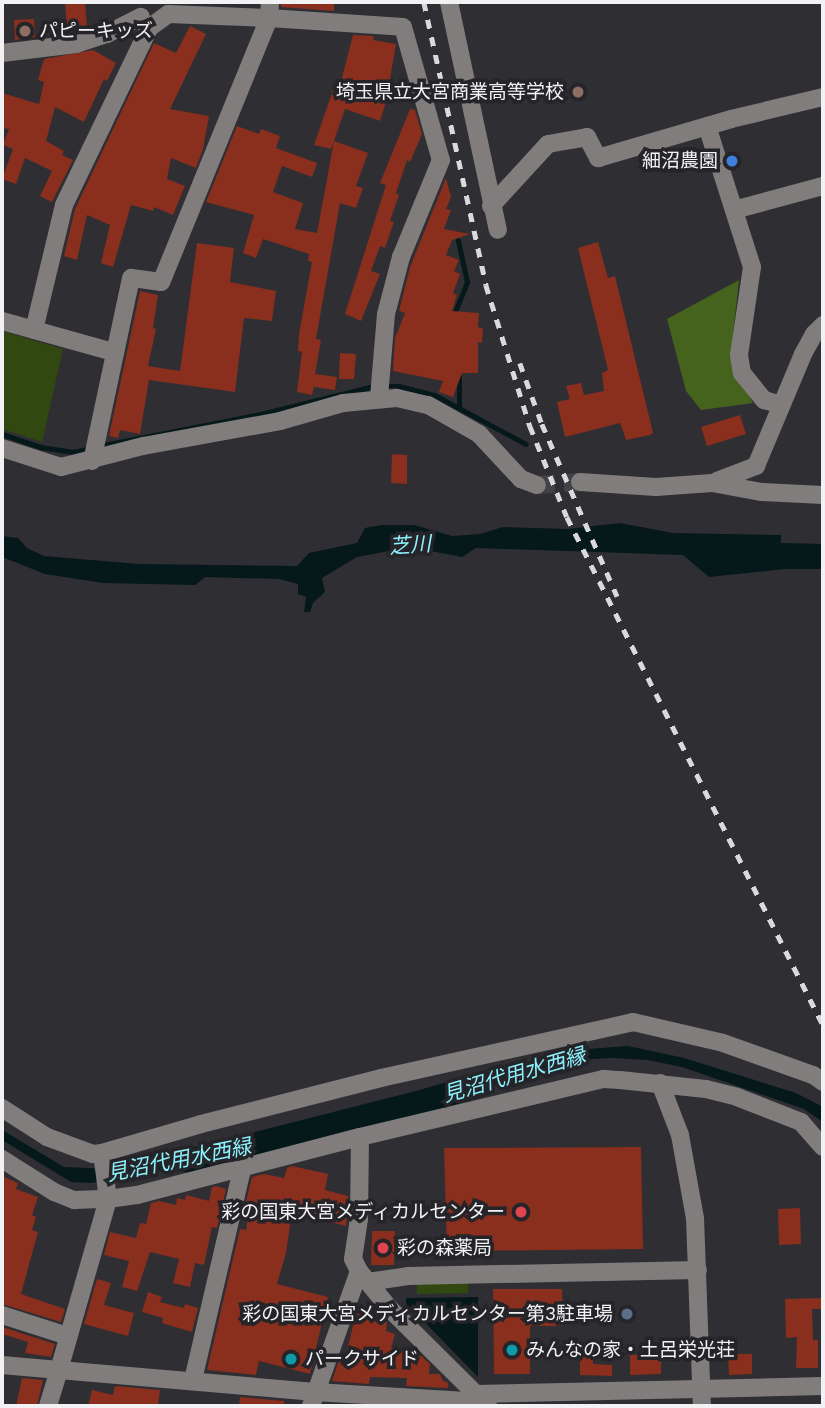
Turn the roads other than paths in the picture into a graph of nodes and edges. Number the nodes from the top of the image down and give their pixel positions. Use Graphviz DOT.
graph roads {
  1 [pos="449,2"];
  2 [pos="240,8"];
  3 [pos="270,10"];
  4 [pos="143,16"];
  5 [pos="2,53"];
  6 [pos="823,97"];
  7 [pos="707,126"];
  8 [pos="823,186"];
  9 [pos="491,206"];
  10 [pos="734,210"];
  11 [pos="498,230"];
  12 [pos="2,321"];
  13 [pos="823,325"];
  14 [pos="34,330"];
  15 [pos="113,352"];
  16 [pos="379,397"];
  17 [pos="781,405"];
  18 [pos="2,448"];
  19 [pos="92,461"];
  20 [pos="757,466"];
  21 [pos="580,482"];
  22 [pos="712,483"];
  23 [pos="537,485"];
  24 [pos="762,492"];
  25 [pos="823,495"];
  26 [pos="823,1082"];
  27 [pos="660,1083"];
  28 [pos="2,1108"];
  29 [pos="360,1137"];
  30 [pos="823,1147"];
  31 [pos="102,1153"];
  32 [pos="3,1163"];
  33 [pos="242,1169"];
  34 [pos="108,1199"];
  35 [pos="698,1270"];
  36 [pos="363,1276"];
  37 [pos="2,1315"];
  38 [pos="68,1336"];
  39 [pos="2,1366"];
  40 [pos="59,1370"];
  41 [pos="192,1380"];
  42 [pos="823,1386"];
  43 [pos="702,1388"];
  44 [pos="313,1399"];
  45 [pos="482,1401"];
  46 [pos="433,1403"];
  47 [pos="48,1406"];
  48 [pos="702,1406"];
  1 -- 9 [label="street"];
  2 -- 3 [label="street"];
  2 -- 4 [label="street"];
  3 -- 15 [label="street"];
  3 -- 16 [label="street"];
  4 -- 5 [label="street"];
  4 -- 14 [label="street"];
  6 -- 7 [label="street"];
  7 -- 9 [label="street"];
  7 -- 10 [label="street"];
  8 -- 10 [label="street"];
  9 -- 11 [label="street"];
  10 -- 17 [label="street"];
  12 -- 14 [label="street"];
  13 -- 17 [label="street"];
  14 -- 15 [label="street"];
  15 -- 19 [label="street"];
  16 -- 19 [label="street"];
  16 -- 23 [label="street"];
  17 -- 20 [label="street"];
  18 -- 19 [label="street"];
  20 -- 22 [label="street"];
  20 -- 24 [label="street"];
  21 -- 22 [label="street"];
  22 -- 24 [label="street"];
  24 -- 25 [label="street"];
  26 -- 31 [label="street"];
  27 -- 29 [label="street"];
  27 -- 30 [label="street"];
  27 -- 35 [label="street"];
  28 -- 31 [label="street"];
  29 -- 33 [label="street"];
  29 -- 36 [label="street"];
  31 -- 34 [label="street"];
  32 -- 34 [label="street"];
  33 -- 34 [label="street"];
  33 -- 41 [label="street"];
  34 -- 38 [label="street"];
  35 -- 36 [label="street"];
  35 -- 43 [label="street"];
  36 -- 44 [label="street"];
  36 -- 45 [label="street"];
  37 -- 38 [label="street"];
  38 -- 40 [label="street"];
  39 -- 40 [label="street"];
  40 -- 41 [label="street"];
  40 -- 47 [label="street"];
  41 -- 44 [label="street"];
  42 -- 43 [label="street"];
  43 -- 45 [label="street"];
  43 -- 48 [label="street"];
  44 -- 46 [label="street"];
  45 -- 46 [label="street"];
}
